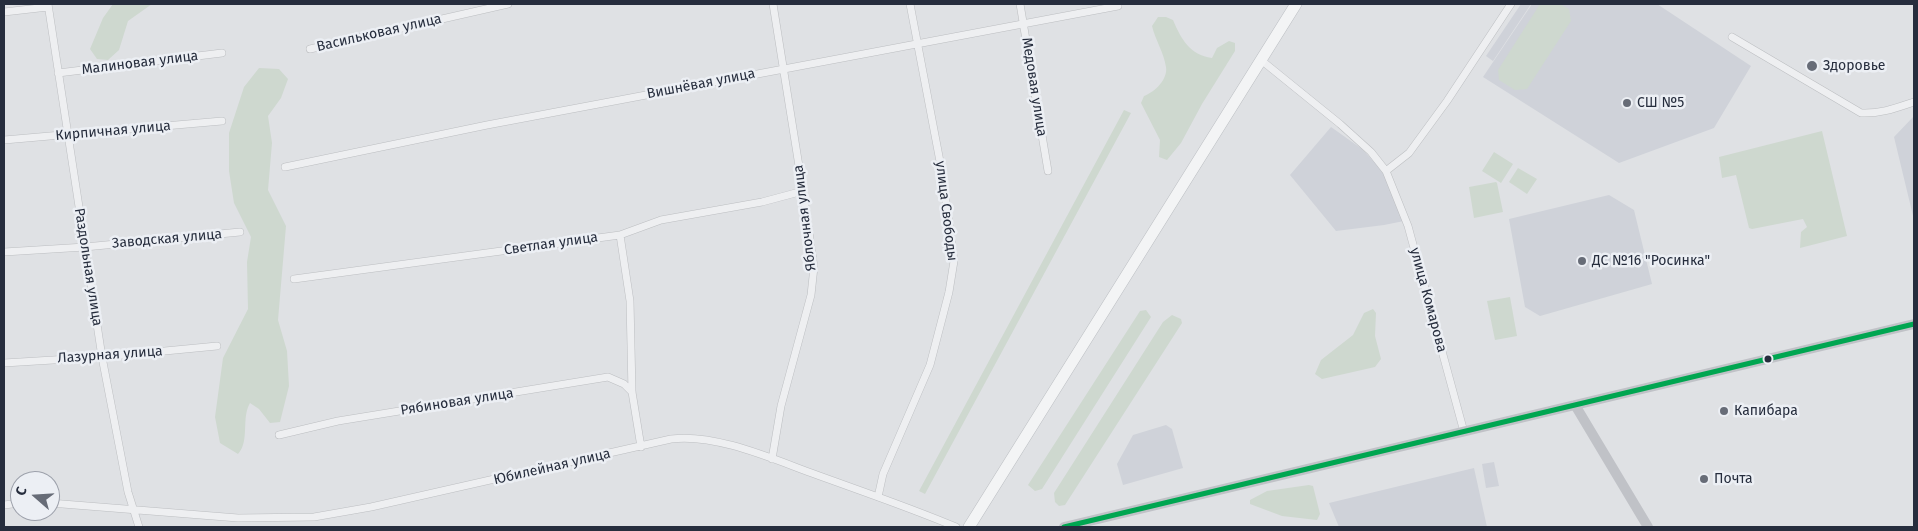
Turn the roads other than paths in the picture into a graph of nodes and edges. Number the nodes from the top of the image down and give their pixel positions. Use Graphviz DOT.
graph roads {
  1 [pos="508,4"];
  2 [pos="773,4"];
  3 [pos="910,4"];
  4 [pos="1020,4"];
  5 [pos="1296,4"];
  6 [pos="1511,4"];
  7 [pos="48,6"];
  8 [pos="1118,6"];
  9 [pos="4,12"];
  10 [pos="1024,24"];
  11 [pos="1732,37"];
  12 [pos="918,45"];
  13 [pos="310,49"];
  14 [pos="222,53"];
  15 [pos="1261,60"];
  16 [pos="784,70"];
  17 [pos="58,73"];
  18 [pos="1914,102"];
  19 [pos="222,121"];
  20 [pos="68,136"];
  21 [pos="4,140"];
  22 [pos="285,167"];
  23 [pos="1386,170"];
  24 [pos="1048,171"];
  25 [pos="803,192"];
  26 [pos="240,232"];
  27 [pos="620,235"];
  28 [pos="85,247"];
  29 [pos="4,252"];
  30 [pos="294,278"];
  31 [pos="1914,324"];
  32 [pos="217,346"];
  33 [pos="102,357"];
  34 [pos="4,363"];
  35 [pos="632,392"];
  36 [pos="1576,405"];
  37 [pos="1464,432"];
  38 [pos="279,435"];
  39 [pos="641,447"];
  40 [pos="772,459"];
  41 [pos="878,497"];
  42 [pos="60,504"];
  43 [pos="134,510"];
  44 [pos="139,527"];
  45 [pos="956,527"];
  46 [pos="969,527"];
  47 [pos="1064,527"];
  48 [pos="1648,527"];
  1 -- 13 [label="street, Васильковая улица"];
  2 -- 16 [label="street, Яблочная улица"];
  3 -- 12 [label="street, улица Свободы"];
  4 -- 10 [label="street, Медовая улица"];
  5 -- 15 [label="main road"];
  6 -- 23 [label="street"];
  7 -- 9 [label="street"];
  7 -- 17 [label="street, Раздольная улица"];
  8 -- 10 [label="street, Вишнёвая улица"];
  10 -- 12 [label="street, Вишнёвая улица"];
  10 -- 24 [label="street, Медовая улица"];
  11 -- 18 [label="street"];
  12 -- 16 [label="street, Вишнёвая улица"];
  12 -- 41 [label="street, улица Свободы"];
  14 -- 17 [label="street, Малиновая улица"];
  15 -- 23 [label="street, улица Комарова"];
  15 -- 46 [label="main road"];
  16 -- 22 [label="street, Вишнёвая улица"];
  16 -- 25 [label="street, Яблочная улица"];
  17 -- 20 [label="street, Раздольная улица"];
  19 -- 20 [label="street, Кирпичная улица"];
  20 -- 21 [label="street, Кирпичная улица"];
  20 -- 28 [label="street, Раздольная улица"];
  23 -- 37 [label="street, улица Комарова"];
  25 -- 27 [label="street, Светлая улица"];
  25 -- 40 [label="street, Яблочная улица"];
  26 -- 28 [label="street, Заводская улица"];
  27 -- 30 [label="street, Светлая улица"];
  27 -- 35 [label="street"];
  28 -- 29 [label="street, Заводская улица"];
  28 -- 33 [label="street, Раздольная улица"];
  31 -- 36 [label="main road"];
  32 -- 33 [label="street, Лазурная улица"];
  33 -- 34 [label="street, Лазурная улица"];
  33 -- 43 [label="street, Раздольная улица"];
  35 -- 38 [label="street, Рябиновая улица"];
  35 -- 39 [label="street"];
  36 -- 37 [label="main road"];
  36 -- 48 [label="main road"];
  37 -- 47 [label="main road"];
  39 -- 40 [label="street, Юбилейная улица"];
  39 -- 43 [label="street, Юбилейная улица"];
  40 -- 41 [label="street, Юбилейная улица"];
  41 -- 45 [label="street, Юбилейная улица"];
  42 -- 43 [label="street, Юбилейная улица"];
  43 -- 44 [label="street, Раздольная улица"];
}
